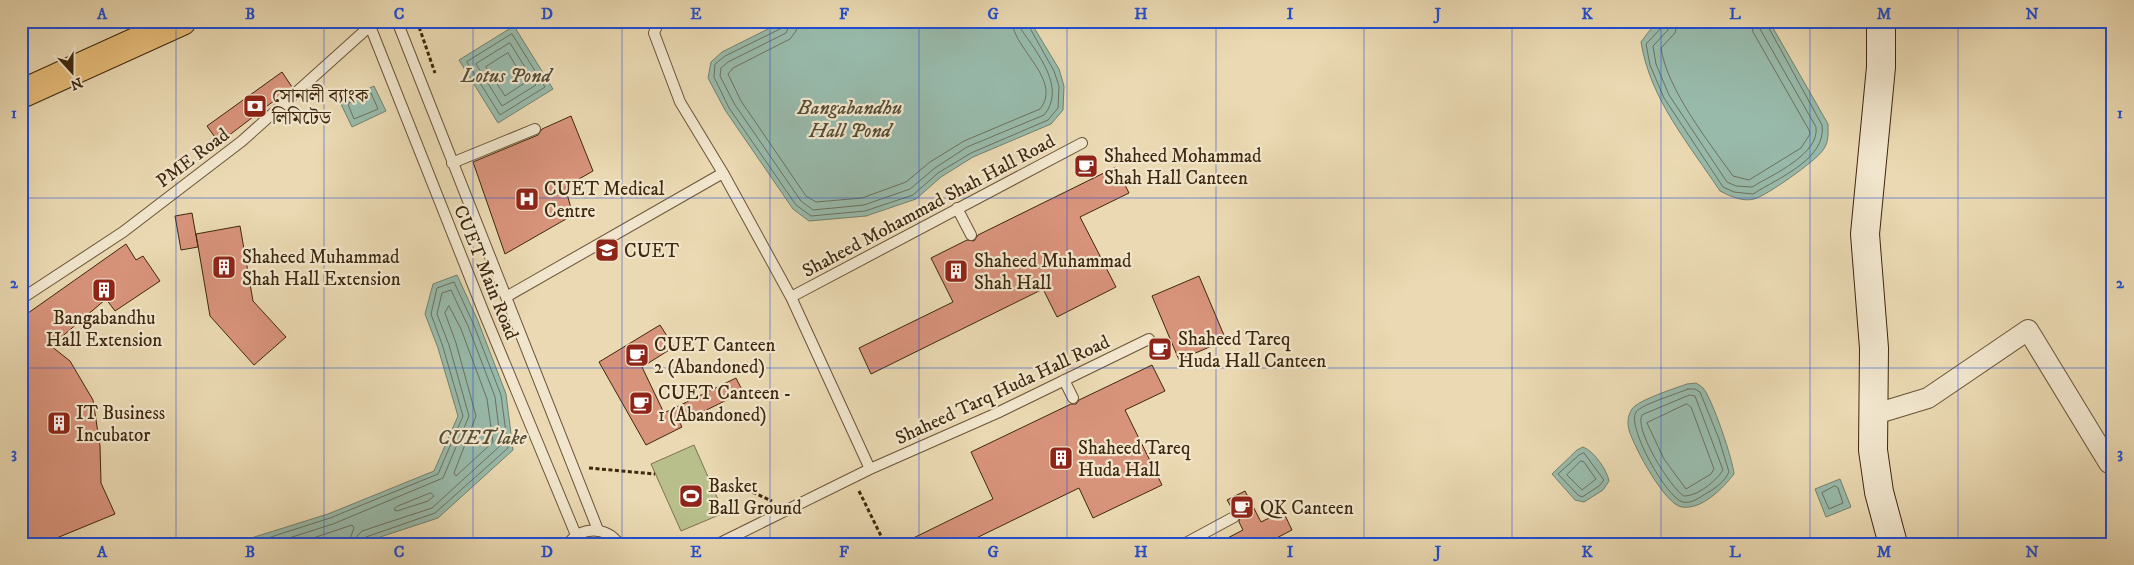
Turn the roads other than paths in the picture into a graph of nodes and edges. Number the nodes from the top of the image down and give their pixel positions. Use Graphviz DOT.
graph roads {
  1 [pos="182,21"];
  2 [pos="397,21"];
  3 [pos="659,21"];
  4 [pos="1879,21"];
  5 [pos="369,23"];
  6 [pos="21,94"];
  7 [pos="534,129"];
  8 [pos="1082,143"];
  9 [pos="452,163"];
  10 [pos="723,173"];
  11 [pos="957,208"];
  12 [pos="971,235"];
  13 [pos="506,297"];
  14 [pos="791,297"];
  15 [pos="21,298"];
  16 [pos="1149,339"];
  17 [pos="1064,380"];
  18 [pos="1073,398"];
  19 [pos="1872,415"];
  20 [pos="2113,461"];
  21 [pos="870,469"];
  22 [pos="1234,517"];
  23 [pos="598,530"];
  24 [pos="576,535"];
  25 [pos="568,544"];
  26 [pos="619,544"];
  27 [pos="718,544"];
  28 [pos="1184,544"];
  29 [pos="1893,544"];
  1 -- 6 [label="main road"];
  2 -- 9 [label="lane, CUET Main Road"];
  3 -- 10 [label="lane"];
  4 -- 19 [label="main road"];
  5 -- 15 [label="lane, PME Road"];
  5 -- 24 [label="lane, CUET Main Road"];
  7 -- 9 [label="lane"];
  8 -- 11 [label="lane, Shaheed Mohammad Shah Hall Road"];
  9 -- 13 [label="lane, CUET Main Road"];
  10 -- 13 [label="lane"];
  10 -- 14 [label="lane"];
  11 -- 12 [label="lane"];
  11 -- 14 [label="lane, Shaheed Mohammad Shah Hall Road"];
  13 -- 23 [label="lane, CUET Main Road"];
  14 -- 21 [label="lane"];
  16 -- 17 [label="lane, Shaheed Tarq Huda Hall Road"];
  17 -- 18 [label="lane"];
  17 -- 21 [label="lane, Shaheed Tarq Huda Hall Road"];
  19 -- 20 [label="street"];
  19 -- 29 [label="main road"];
  21 -- 27 [label="lane, Shaheed Tarq Huda Hall Road"];
  22 -- 28 [label="lane"];
  23 -- 24 [label="lane"];
  23 -- 26 [label="lane"];
  24 -- 25 [label="lane"];
}
